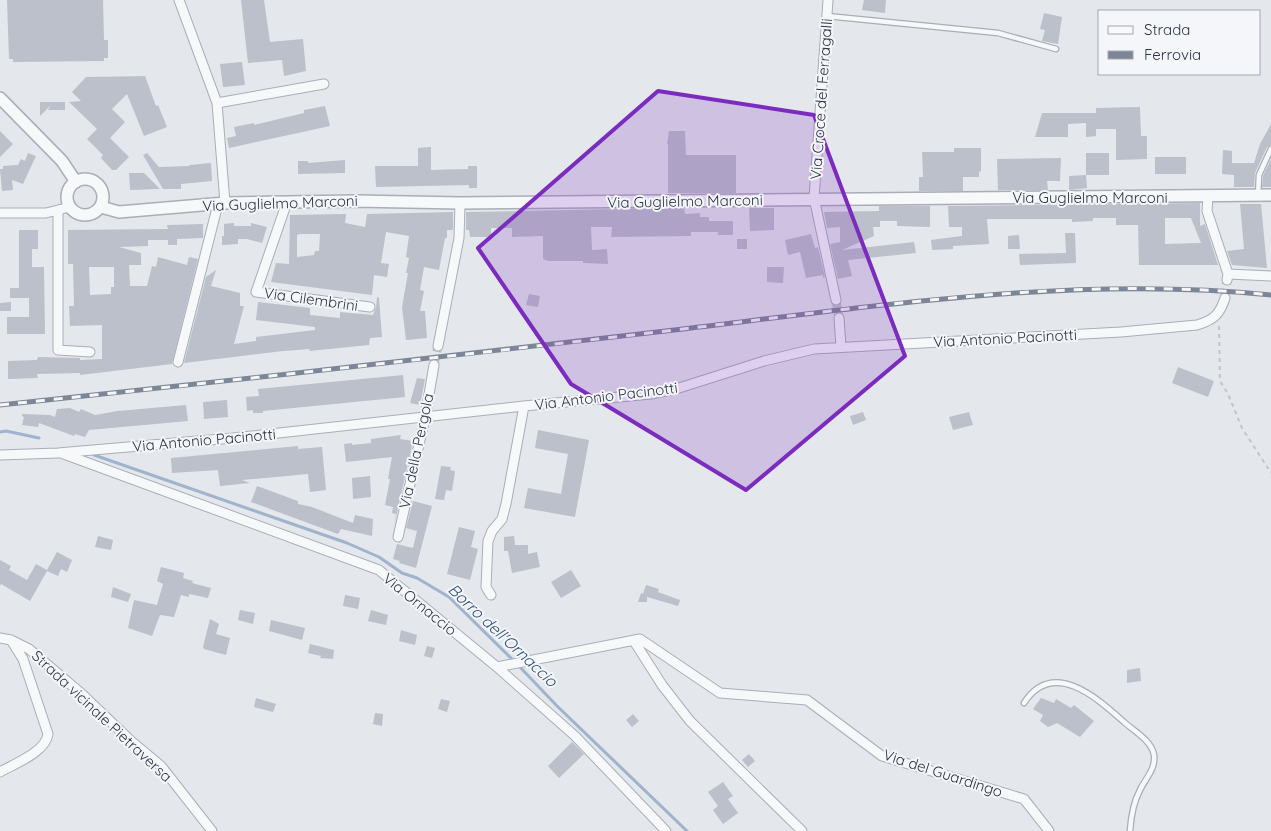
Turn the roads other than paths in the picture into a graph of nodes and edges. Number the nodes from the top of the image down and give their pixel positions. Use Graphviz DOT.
graph roads {
  1 [pos="180,0"];
  2 [pos="828,0"];
  3 [pos="826,16"];
  4 [pos="1056,49"];
  5 [pos="324,84"];
  6 [pos="0,98"];
  7 [pos="218,102"];
  8 [pos="1271,149"];
  9 [pos="76,182"];
  10 [pos="1258,195"];
  11 [pos="1271,195"];
  12 [pos="1208,196"];
  13 [pos="814,198"];
  14 [pos="287,202"];
  15 [pos="222,203"];
  16 [pos="460,203"];
  17 [pos="101,206"];
  18 [pos="64,209"];
  19 [pos="0,213"];
  20 [pos="1271,276"];
  21 [pos="1225,298"];
  22 [pos="836,300"];
  23 [pos="370,307"];
  24 [pos="838,318"];
  25 [pos="438,346"];
  26 [pos="841,347"];
  27 [pos="90,352"];
  28 [pos="178,362"];
  29 [pos="434,365"];
  30 [pos="524,406"];
  31 [pos="424,418"];
  32 [pos="58,452"];
  33 [pos="0,455"];
  34 [pos="398,537"];
  35 [pos="491,595"];
  36 [pos="0,638"];
  37 [pos="11,640"];
  38 [pos="634,640"];
  39 [pos="497,666"];
  40 [pos="1024,703"];
  41 [pos="0,772"];
  42 [pos="212,831"];
  43 [pos="666,831"];
  44 [pos="802,831"];
  45 [pos="1050,831"];
  46 [pos="1130,831"];
  1 -- 7 [label="street"];
  2 -- 3 [label="street, Via Croce del Ferragalli"];
  3 -- 4 [label="lane"];
  3 -- 13 [label="street, Via Croce del Ferragalli"];
  5 -- 7 [label="street"];
  6 -- 9 [label="street"];
  7 -- 15 [label="street"];
  8 -- 10 [label="lane"];
  9 -- 17 [label="street"];
  9 -- 18 [label="street"];
  10 -- 11 [label="street, Via Guglielmo Marconi"];
  10 -- 12 [label="street, Via Guglielmo Marconi"];
  12 -- 13 [label="street, Via Guglielmo Marconi"];
  12 -- 20 [label="street"];
  13 -- 16 [label="street, Via Guglielmo Marconi"];
  13 -- 22 [label="street, Via Croce del Ferragalli"];
  14 -- 15 [label="street, Via Guglielmo Marconi"];
  14 -- 16 [label="street, Via Guglielmo Marconi"];
  14 -- 23 [label="street, Via Cilembrini"];
  15 -- 17 [label="street, Via Guglielmo Marconi"];
  15 -- 28 [label="street"];
  16 -- 25 [label="street"];
  17 -- 18 [label="street"];
  18 -- 19 [label="street"];
  18 -- 27 [label="street"];
  21 -- 26 [label="street, Via Antonio Pacinotti"];
  24 -- 26 [label="street"];
  26 -- 30 [label="street, Via Antonio Pacinotti"];
  29 -- 31 [label="street, Via della Pergola"];
  30 -- 31 [label="street, Via Antonio Pacinotti"];
  30 -- 35 [label="street"];
  31 -- 32 [label="street, Via Antonio Pacinotti"];
  31 -- 34 [label="street, Via della Pergola"];
  32 -- 33 [label="street, Via Antonio Pacinotti"];
  32 -- 39 [label="street, Via Ornaccio"];
  36 -- 37 [label="street, Strada vicinale Pietraversa"];
  37 -- 41 [label="street"];
  37 -- 42 [label="street, Strada vicinale Pietraversa"];
  38 -- 39 [label="street"];
  38 -- 44 [label="street"];
  38 -- 45 [label="street, Via del Guardingo"];
  39 -- 43 [label="street, Via Ornaccio"];
  40 -- 46 [label="lane"];
}
